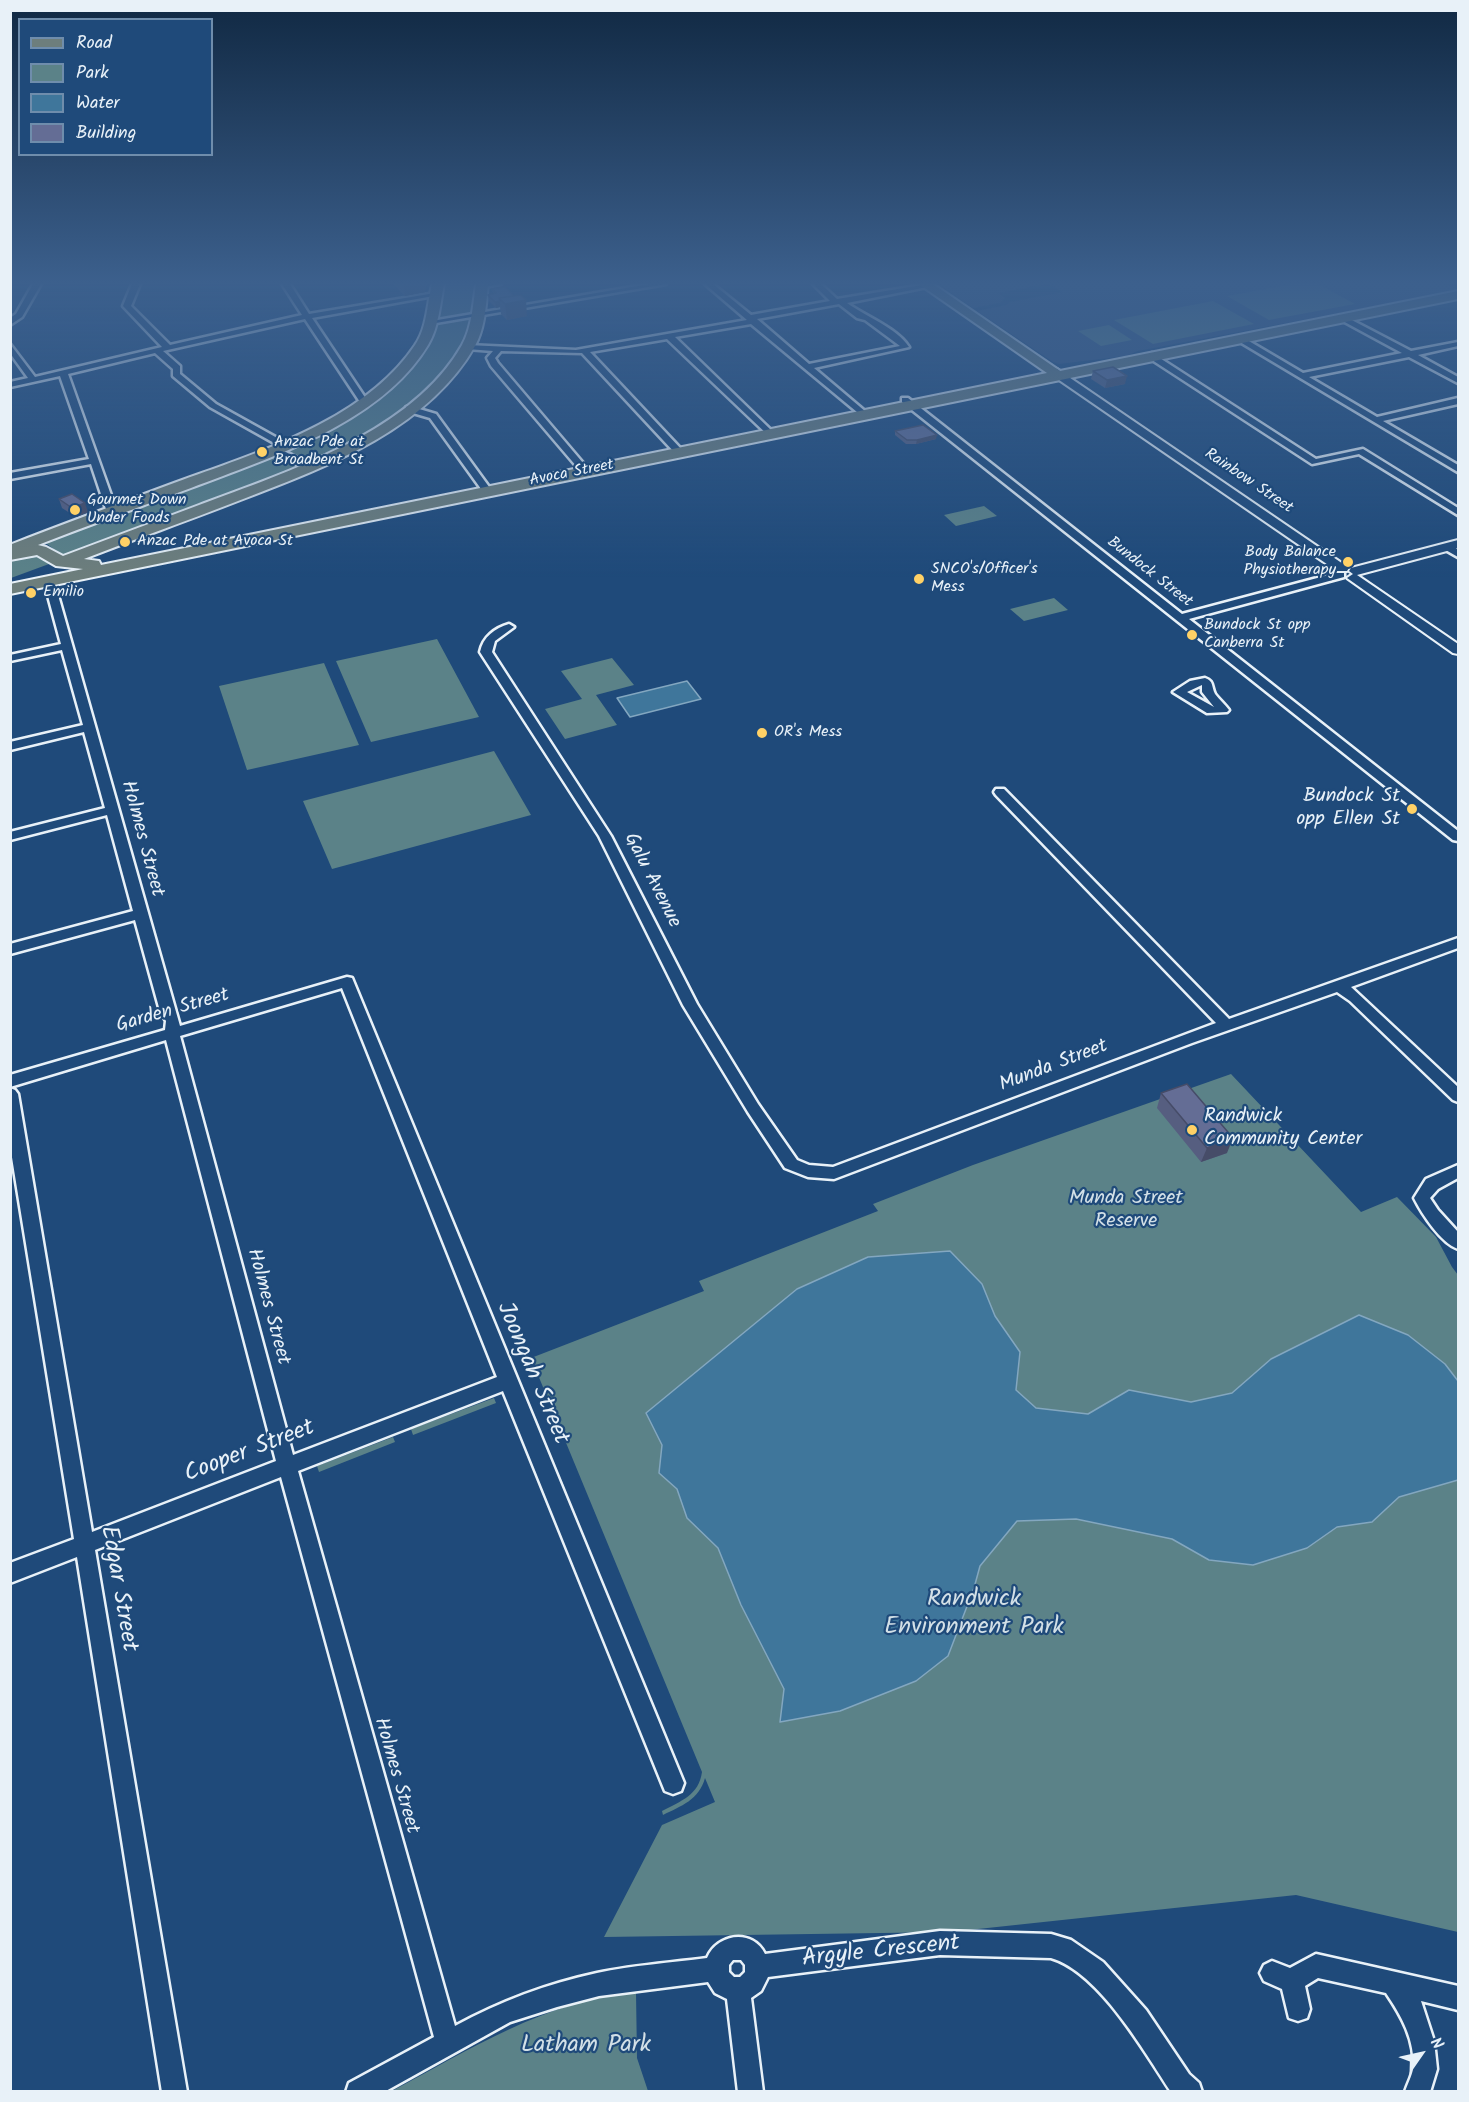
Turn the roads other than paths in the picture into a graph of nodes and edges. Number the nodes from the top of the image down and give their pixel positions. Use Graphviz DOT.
graph roads {
  1 [pos="66,382"];
  2 [pos="183,382"];
  3 [pos="351,382"];
  4 [pos="390,382"];
  5 [pos="439,382"];
  6 [pos="509,382"];
  7 [pos="613,382"];
  8 [pos="717,382"];
  9 [pos="825,382"];
  10 [pos="1010,382"];
  11 [pos="1069,382"];
  12 [pos="1192,382"];
  13 [pos="1312,382"];
  14 [pos="1458,401"];
  15 [pos="364,402"];
  16 [pos="908,402"];
  17 [pos="409,409"];
  18 [pos="860,412"];
  19 [pos="1375,420"];
  20 [pos="767,431"];
  21 [pos="280,448"];
  22 [pos="676,450"];
  23 [pos="94,461"];
  24 [pos="1315,462"];
  25 [pos="1300,465"];
  26 [pos="308,466"];
  27 [pos="583,469"];
  28 [pos="1458,469"];
  29 [pos="10,476"];
  30 [pos="485,489"];
  31 [pos="112,512"];
  32 [pos="1458,512"];
  33 [pos="247,538"];
  34 [pos="1455,548"];
  35 [pos="10,550"];
  36 [pos="10,555"];
  37 [pos="98,557"];
  38 [pos="62,562"];
  39 [pos="1348,573"];
  40 [pos="49,581"];
  41 [pos="10,582"];
  42 [pos="10,589"];
  43 [pos="1179,618"];
  44 [pos="509,627"];
  45 [pos="67,646"];
  46 [pos="1458,650"];
  47 [pos="10,658"];
  48 [pos="89,727"];
  49 [pos="10,746"];
  50 [pos="1000,792"];
  51 [pos="112,810"];
  52 [pos="10,836"];
  53 [pos="1458,837"];
  54 [pos="140,914"];
  55 [pos="1458,943"];
  56 [pos="10,949"];
  57 [pos="347,982"];
  58 [pos="1336,987"];
  59 [pos="1226,1025"];
  60 [pos="172,1034"];
  61 [pos="10,1081"];
  62 [pos="10,1094"];
  63 [pos="1458,1096"];
  64 [pos="791,1164"];
  65 [pos="1458,1171"];
  66 [pos="1458,1242"];
  67 [pos="507,1381"];
  68 [pos="287,1466"];
  69 [pos="84,1544"];
  70 [pos="10,1573"];
  71 [pos="672,1783"];
  72 [pos="757,1967"];
  73 [pos="718,1969"];
  74 [pos="1393,1983"];
  75 [pos="738,1991"];
  76 [pos="1458,1998"];
  77 [pos="1298,2009"];
  78 [pos="448,2044"];
  79 [pos="175,2091"];
  80 [pos="358,2091"];
  81 [pos="751,2091"];
  82 [pos="1191,2091"];
  83 [pos="1417,2091"];
  1 -- 23 [label="street"];
  2 -- 21 [label="street"];
  3 -- 15 [label="street"];
  4 -- 15 [label="main road"];
  5 -- 17 [label="main road"];
  6 -- 27 [label="street"];
  7 -- 22 [label="street"];
  8 -- 20 [label="street"];
  9 -- 18 [label="street"];
  10 -- 16 [label="main road, Avoca Street"];
  11 -- 39 [label="street, Rainbow Street"];
  12 -- 24 [label="street"];
  13 -- 19 [label="street"];
  14 -- 19 [label="street"];
  15 -- 21 [label="main road"];
  16 -- 18 [label="main road, Avoca Street"];
  16 -- 43 [label="street, Bundock Street"];
  17 -- 26 [label="main road"];
  17 -- 30 [label="street"];
  18 -- 20 [label="main road, Avoca Street"];
  19 -- 28 [label="street"];
  20 -- 22 [label="main road, Avoca Street"];
  21 -- 26 [label="street"];
  21 -- 31 [label="main road"];
  22 -- 27 [label="main road, Avoca Street"];
  23 -- 29 [label="street"];
  23 -- 31 [label="street"];
  24 -- 25 [label="street"];
  24 -- 32 [label="street"];
  26 -- 37 [label="main road"];
  27 -- 30 [label="main road, Avoca Street"];
  30 -- 33 [label="main road, Avoca Street"];
  31 -- 35 [label="main road"];
  33 -- 37 [label="main road, Avoca Street"];
  33 -- 40 [label="main road, Avoca Street"];
  34 -- 39 [label="street"];
  36 -- 38 [label="main road"];
  37 -- 38 [label="main road"];
  38 -- 41 [label="main road"];
  39 -- 43 [label="street"];
  39 -- 46 [label="street, Rainbow Street"];
  40 -- 42 [label="main road, Avoca Street"];
  40 -- 45 [label="street, Holmes Street"];
  43 -- 53 [label="street, Bundock Street"];
  44 -- 64 [label="street, Galu Avenue"];
  45 -- 47 [label="street"];
  45 -- 48 [label="street, Holmes Street"];
  48 -- 49 [label="street"];
  48 -- 51 [label="street, Holmes Street"];
  50 -- 59 [label="street"];
  51 -- 52 [label="street"];
  51 -- 54 [label="street, Holmes Street"];
  54 -- 56 [label="street"];
  54 -- 60 [label="street, Holmes Street"];
  55 -- 58 [label="street, Munda Street"];
  57 -- 60 [label="street, Garden Street"];
  57 -- 67 [label="street, Joongah Street"];
  58 -- 59 [label="street, Munda Street"];
  58 -- 63 [label="street"];
  59 -- 64 [label="street, Munda Street"];
  60 -- 61 [label="street, Garden Street"];
  60 -- 68 [label="street, Holmes Street"];
  62 -- 69 [label="street, Edgar Street"];
  65 -- 66 [label="street"];
  67 -- 68 [label="street, Cooper Street"];
  67 -- 71 [label="street, Joongah Street"];
  68 -- 69 [label="street, Cooper Street"];
  68 -- 78 [label="street, Holmes Street"];
  69 -- 70 [label="street, Cooper Street"];
  69 -- 79 [label="street, Edgar Street"];
  72 -- 73 [label="street"];
  72 -- 75 [label="street"];
  72 -- 82 [label="street, Argyle Crescent"];
  73 -- 75 [label="street"];
  73 -- 78 [label="street"];
  74 -- 76 [label="street"];
  74 -- 77 [label="street"];
  74 -- 83 [label="street"];
  75 -- 81 [label="street"];
  78 -- 80 [label="street"];
}
